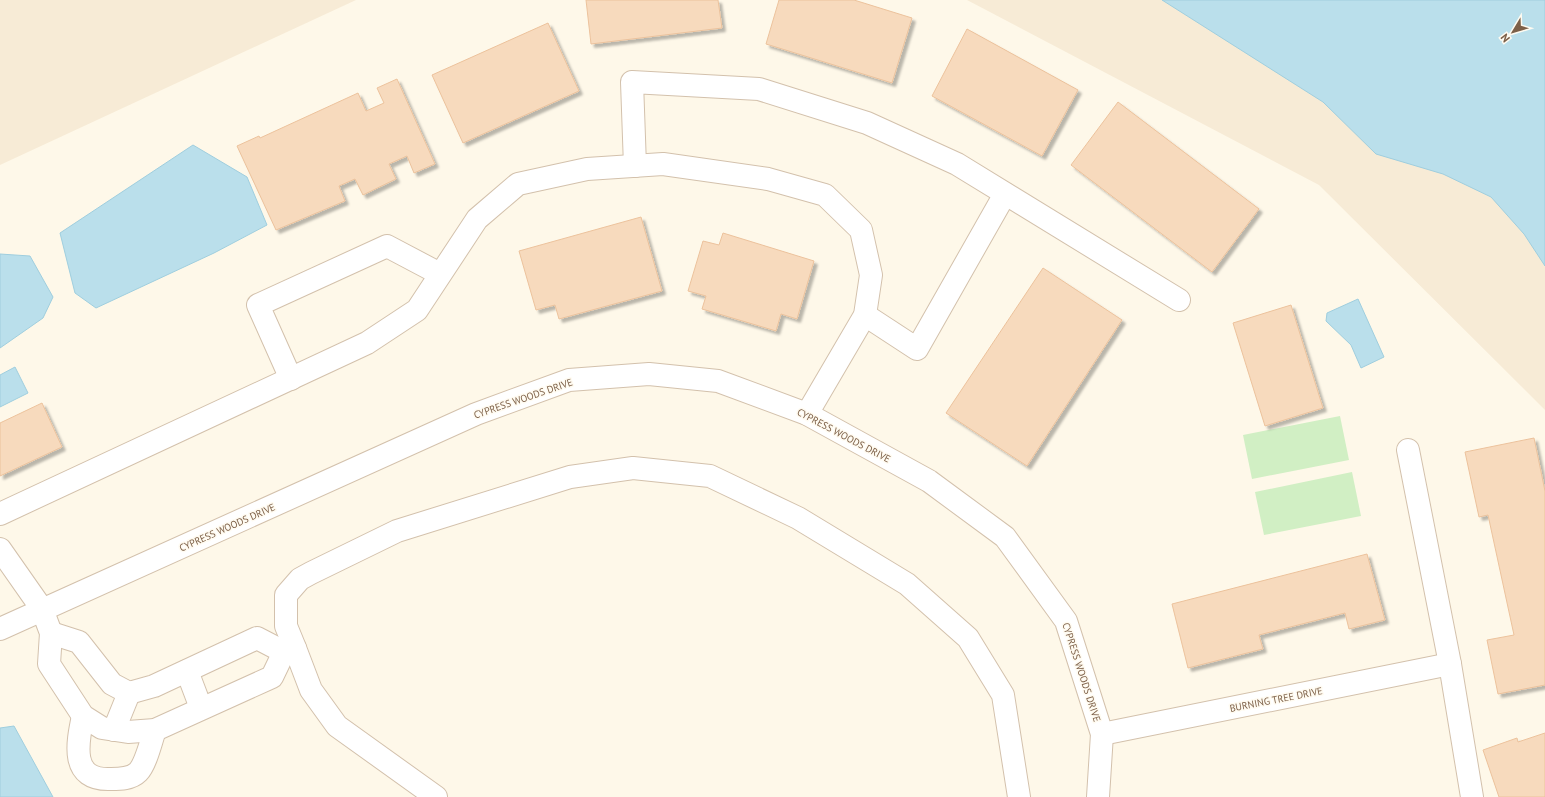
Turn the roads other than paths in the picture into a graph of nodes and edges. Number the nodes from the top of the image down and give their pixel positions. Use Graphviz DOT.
graph roads {
  1 [pos="635,166"];
  2 [pos="1005,194"];
  3 [pos="440,274"];
  4 [pos="1179,300"];
  5 [pos="865,316"];
  6 [pos="291,378"];
  7 [pos="807,414"];
  8 [pos="1408,450"];
  9 [pos="0,514"];
  10 [pos="0,549"];
  11 [pos="42,609"];
  12 [pos="0,629"];
  13 [pos="51,633"];
  14 [pos="289,650"];
  15 [pos="1450,664"];
  16 [pos="187,671"];
  17 [pos="129,692"];
  18 [pos="201,708"];
  19 [pos="83,716"];
  20 [pos="114,730"];
  21 [pos="155,730"];
  22 [pos="1102,734"];
  23 [pos="436,797"];
  24 [pos="1019,797"];
  25 [pos="1098,797"];
  26 [pos="1472,797"];
  1 -- 2 [label="street"];
  1 -- 3 [label="street"];
  1 -- 5 [label="street"];
  2 -- 4 [label="street"];
  2 -- 5 [label="street"];
  3 -- 6 [label="street"];
  3 -- 6 [label="street"];
  5 -- 7 [label="street"];
  6 -- 9 [label="street"];
  7 -- 11 [label="street, CYPRESS WOODS DRIVE"];
  7 -- 22 [label="street, CYPRESS WOODS DRIVE"];
  8 -- 15 [label="street"];
  10 -- 11 [label="street"];
  11 -- 12 [label="street, CYPRESS WOODS DRIVE"];
  11 -- 13 [label="street"];
  13 -- 17 [label="street"];
  13 -- 19 [label="street"];
  14 -- 16 [label="street"];
  14 -- 18 [label="street"];
  14 -- 23 [label="street"];
  14 -- 24 [label="street"];
  15 -- 22 [label="street, BURNING TREE DRIVE"];
  15 -- 26 [label="street"];
  16 -- 17 [label="street"];
  16 -- 18 [label="street"];
  17 -- 20 [label="street"];
  18 -- 21 [label="street"];
  19 -- 20 [label="street"];
  19 -- 21 [label="street"];
  20 -- 21 [label="street"];
  22 -- 25 [label="street, CYPRESS WOODS DRIVE"];
}
